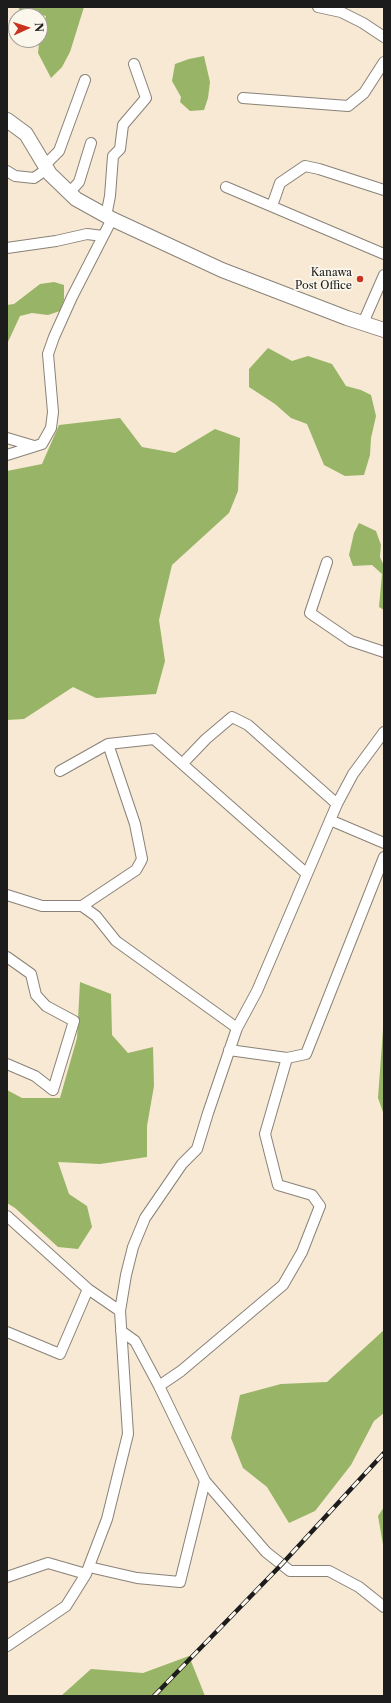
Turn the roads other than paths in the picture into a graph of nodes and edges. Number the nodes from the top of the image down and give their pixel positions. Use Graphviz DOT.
graph roads {
  1 [pos="318,7"];
  2 [pos="384,37"];
  3 [pos="384,62"];
  4 [pos="134,64"];
  5 [pos="85,80"];
  6 [pos="243,98"];
  7 [pos="7,120"];
  8 [pos="91,143"];
  9 [pos="46,167"];
  10 [pos="7,171"];
  11 [pos="226,187"];
  12 [pos="384,190"];
  13 [pos="69,193"];
  14 [pos="272,206"];
  15 [pos="109,217"];
  16 [pos="104,236"];
  17 [pos="7,248"];
  18 [pos="384,254"];
  19 [pos="384,275"];
  20 [pos="364,323"];
  21 [pos="384,330"];
  22 [pos="8,438"];
  23 [pos="34,446"];
  24 [pos="7,455"];
  25 [pos="327,562"];
  26 [pos="384,652"];
  27 [pos="384,732"];
  28 [pos="108,744"];
  29 [pos="183,763"];
  30 [pos="60,771"];
  31 [pos="337,804"];
  32 [pos="330,820"];
  33 [pos="384,843"];
  34 [pos="384,857"];
  35 [pos="307,874"];
  36 [pos="7,895"];
  37 [pos="82,906"];
  38 [pos="7,957"];
  39 [pos="237,1028"];
  40 [pos="229,1050"];
  41 [pos="287,1058"];
  42 [pos="7,1064"];
  43 [pos="7,1216"];
  44 [pos="88,1289"];
  45 [pos="120,1311"];
  46 [pos="121,1331"];
  47 [pos="7,1332"];
  48 [pos="159,1386"];
  49 [pos="206,1480"];
  50 [pos="88,1571"];
  51 [pos="8,1575"];
  52 [pos="384,1607"];
  53 [pos="7,1646"];
  1 -- 2 [label="street"];
  3 -- 6 [label="street"];
  4 -- 15 [label="street"];
  5 -- 9 [label="street"];
  7 -- 9 [label="street"];
  8 -- 13 [label="street"];
  9 -- 10 [label="street"];
  9 -- 13 [label="street"];
  11 -- 14 [label="street"];
  12 -- 14 [label="street"];
  13 -- 15 [label="street"];
  14 -- 18 [label="street"];
  15 -- 16 [label="street"];
  15 -- 20 [label="street"];
  16 -- 17 [label="street"];
  16 -- 23 [label="street"];
  19 -- 20 [label="street"];
  20 -- 21 [label="street"];
  22 -- 23 [label="street"];
  23 -- 24 [label="street"];
  25 -- 26 [label="street"];
  27 -- 31 [label="street"];
  28 -- 29 [label="street"];
  28 -- 30 [label="street"];
  28 -- 37 [label="street"];
  29 -- 31 [label="street"];
  29 -- 35 [label="street"];
  31 -- 32 [label="street"];
  32 -- 33 [label="street"];
  32 -- 35 [label="street"];
  34 -- 41 [label="street"];
  35 -- 39 [label="street"];
  36 -- 37 [label="street"];
  37 -- 39 [label="street"];
  38 -- 42 [label="street"];
  39 -- 40 [label="street"];
  40 -- 41 [label="street"];
  40 -- 45 [label="street"];
  41 -- 48 [label="street"];
  43 -- 44 [label="street"];
  44 -- 45 [label="street"];
  44 -- 47 [label="street"];
  45 -- 46 [label="street"];
  46 -- 48 [label="street"];
  46 -- 50 [label="street"];
  48 -- 49 [label="street"];
  49 -- 50 [label="street"];
  49 -- 52 [label="street"];
  50 -- 51 [label="street"];
  50 -- 53 [label="street"];
}
